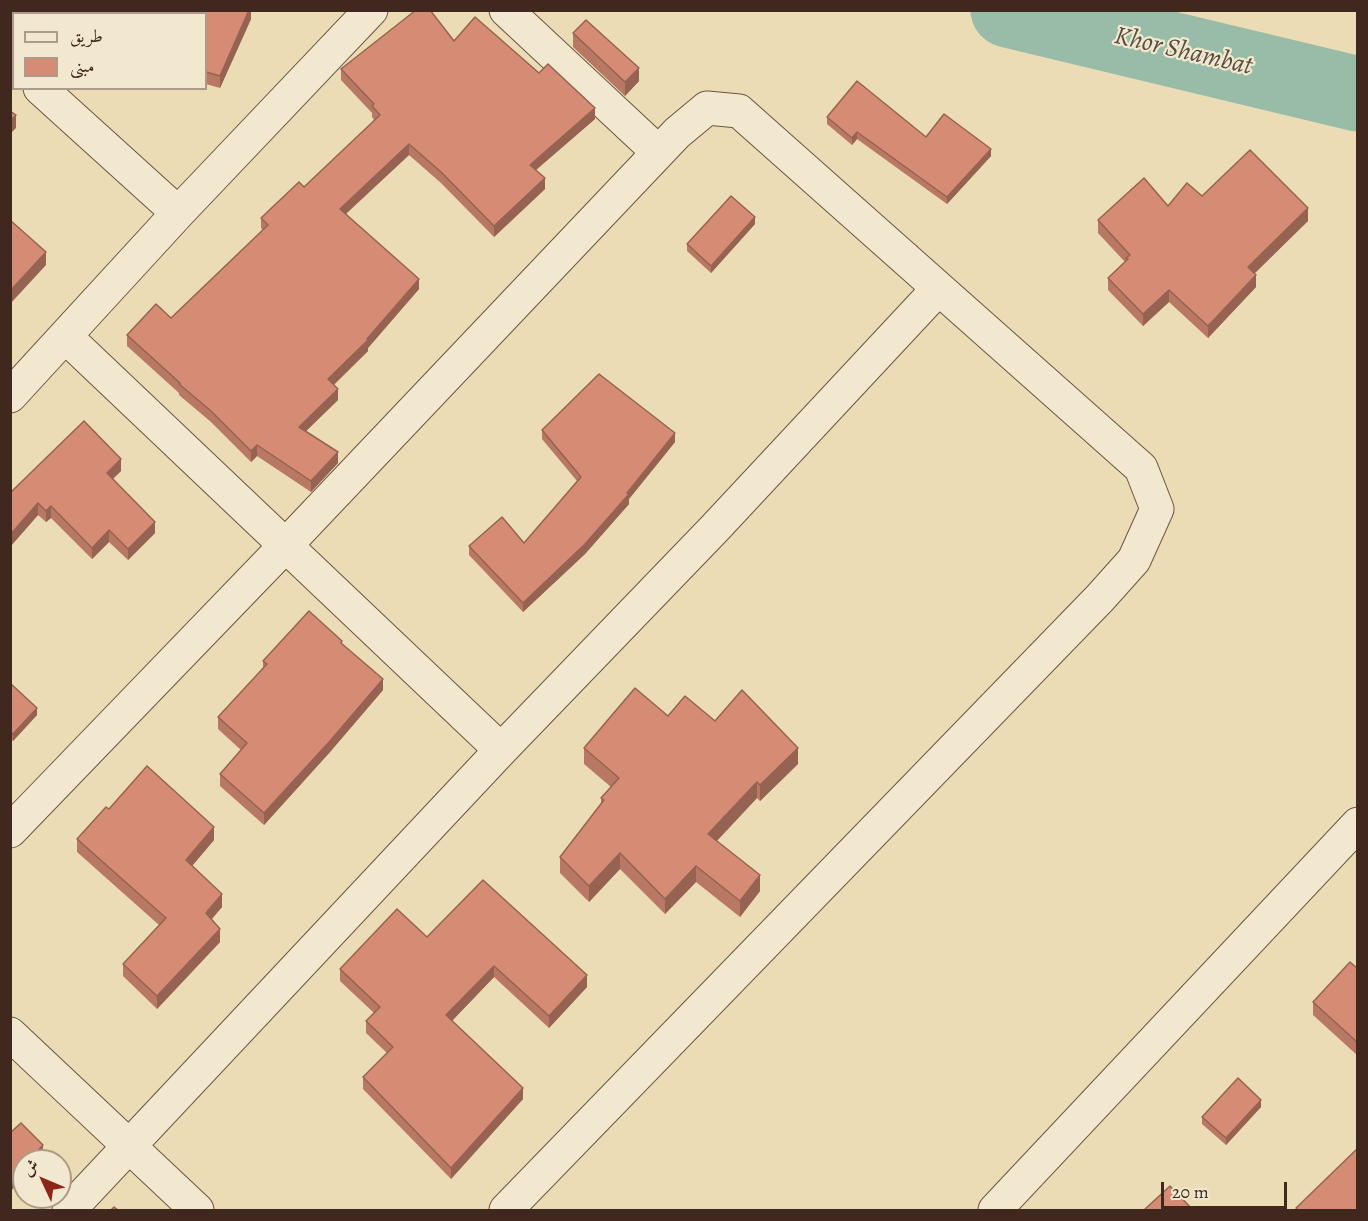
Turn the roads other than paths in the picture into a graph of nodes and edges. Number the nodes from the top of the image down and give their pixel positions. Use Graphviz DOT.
graph roads {
  1 [pos="371,10"];
  2 [pos="506,10"];
  3 [pos="42,90"];
  4 [pos="658,152"];
  5 [pos="178,213"];
  6 [pos="938,289"];
  7 [pos="66,337"];
  8 [pos="10,396"];
  9 [pos="285,546"];
  10 [pos="501,750"];
  11 [pos="1358,824"];
  12 [pos="10,831"];
  13 [pos="10,1034"];
  14 [pos="129,1145"];
  15 [pos="69,1210"];
  16 [pos="197,1210"];
  17 [pos="506,1210"];
  18 [pos="995,1210"];
  1 -- 5 [label="street"];
  2 -- 4 [label="street"];
  3 -- 5 [label="street"];
  4 -- 6 [label="street"];
  4 -- 9 [label="street"];
  5 -- 7 [label="street"];
  6 -- 10 [label="street"];
  6 -- 17 [label="street"];
  7 -- 8 [label="street"];
  7 -- 9 [label="street"];
  9 -- 10 [label="street"];
  9 -- 12 [label="street"];
  10 -- 14 [label="street"];
  11 -- 18 [label="street"];
  13 -- 14 [label="street"];
  14 -- 15 [label="street"];
  14 -- 16 [label="street"];
}
